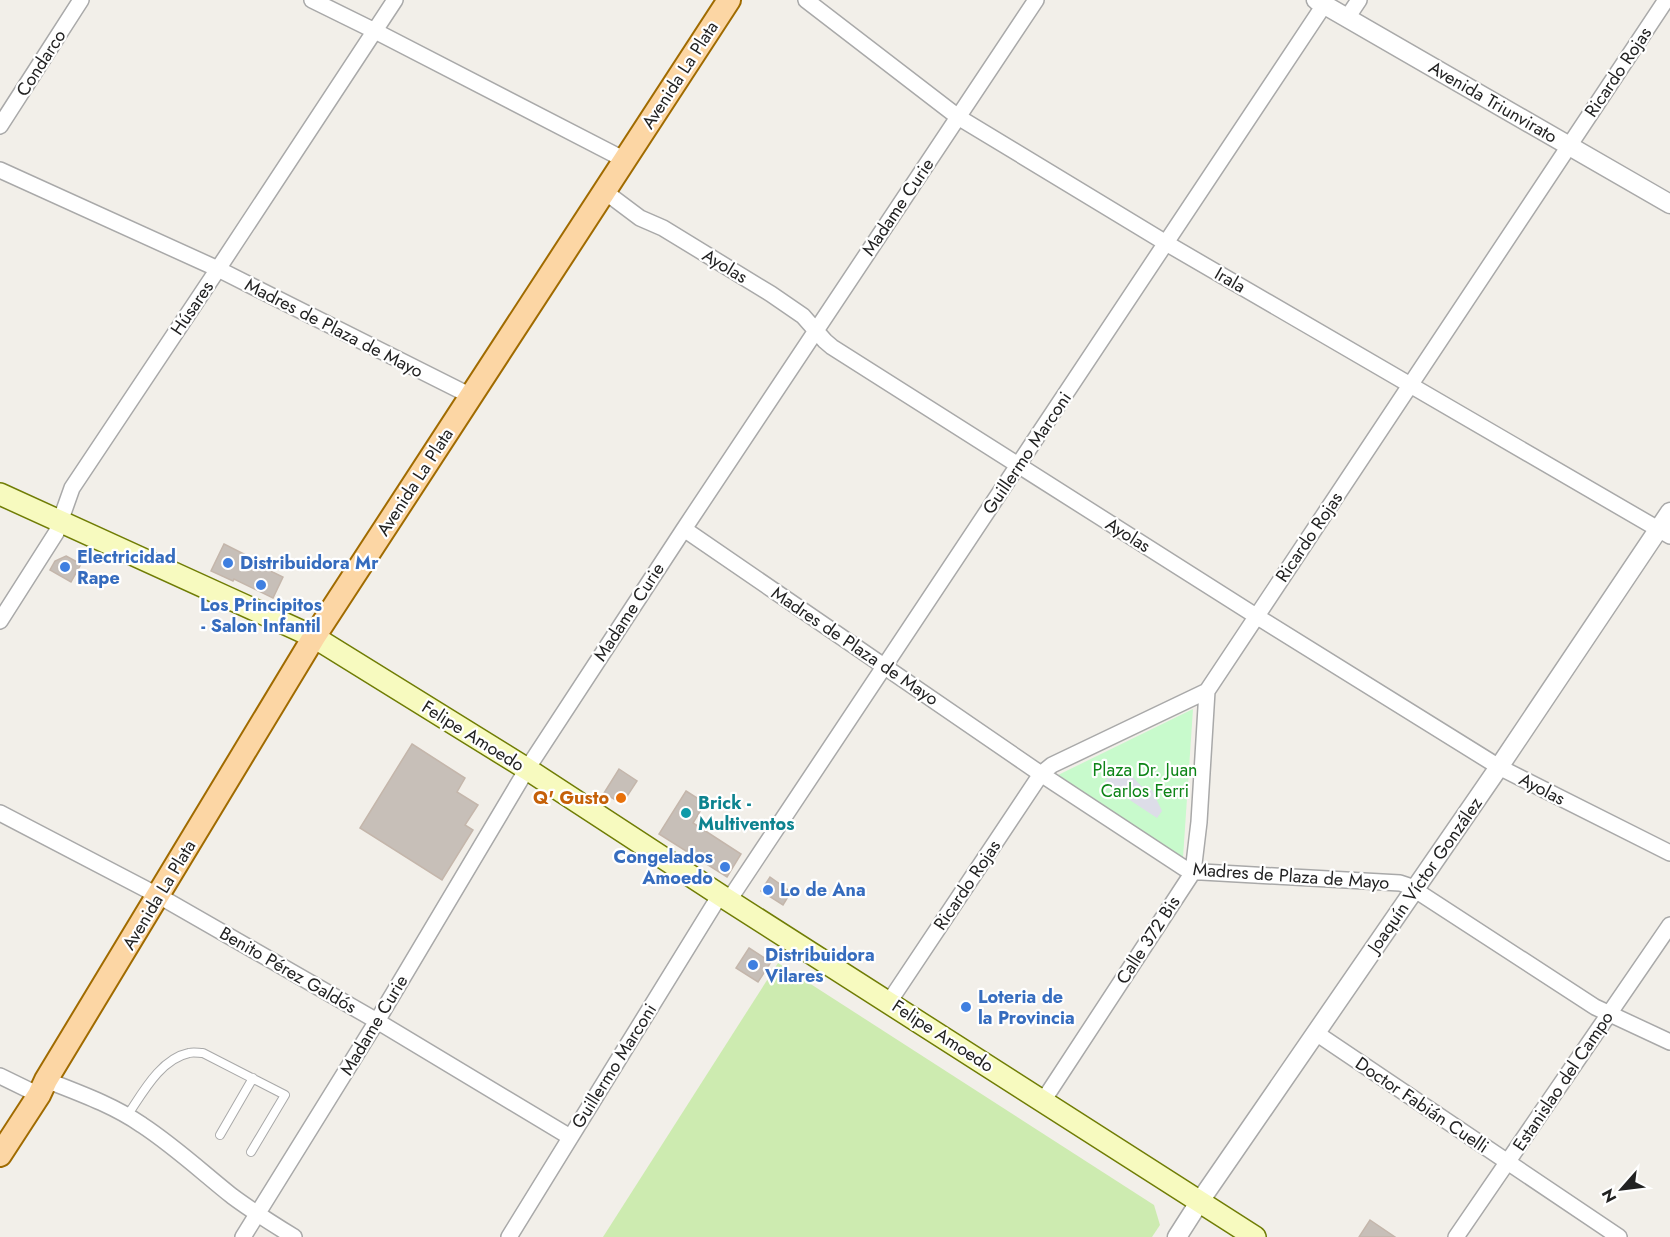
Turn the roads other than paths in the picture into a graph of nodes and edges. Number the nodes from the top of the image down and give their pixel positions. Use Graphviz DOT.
graph roads {
  1 [pos="81,0"];
  2 [pos="312,0"];
  3 [pos="395,0"];
  4 [pos="729,0"];
  5 [pos="806,0"];
  6 [pos="1036,0"];
  7 [pos="1359,0"];
  8 [pos="1666,0"];
  9 [pos="1320,2"];
  10 [pos="1347,18"];
  11 [pos="375,31"];
  12 [pos="958,117"];
  13 [pos="0,126"];
  14 [pos="1569,145"];
  15 [pos="625,160"];
  16 [pos="0,170"];
  17 [pos="604,191"];
  18 [pos="1670,204"];
  19 [pos="1166,243"];
  20 [pos="218,269"];
  21 [pos="816,329"];
  22 [pos="1410,385"];
  23 [pos="471,396"];
  24 [pos="1018,465"];
  25 [pos="0,494"];
  26 [pos="1670,512"];
  27 [pos="60,522"];
  28 [pos="684,529"];
  29 [pos="1664,533"];
  30 [pos="1256,616"];
  31 [pos="0,621"];
  32 [pos="314,637"];
  33 [pos="885,666"];
  34 [pos="1207,691"];
  35 [pos="1499,767"];
  36 [pos="527,769"];
  37 [pos="1041,774"];
  38 [pos="0,813"];
  39 [pos="1670,854"];
  40 [pos="1193,872"];
  41 [pos="1415,889"];
  42 [pos="159,896"];
  43 [pos="724,898"];
  44 [pos="1670,925"];
  45 [pos="889,1002"];
  46 [pos="1608,1014"];
  47 [pos="377,1021"];
  48 [pos="1316,1033"];
  49 [pos="1670,1042"];
  50 [pos="0,1076"];
  51 [pos="252,1078"];
  52 [pos="43,1087"];
  53 [pos="1044,1101"];
  54 [pos="127,1116"];
  55 [pos="220,1135"];
  56 [pos="570,1137"];
  57 [pos="251,1152"];
  58 [pos="0,1155"];
  59 [pos="1507,1163"];
  60 [pos="1200,1202"];
  61 [pos="257,1214"];
  62 [pos="243,1237"];
  63 [pos="294,1237"];
  64 [pos="509,1237"];
  65 [pos="1177,1237"];
  66 [pos="1255,1237"];
  67 [pos="1456,1237"];
  68 [pos="1619,1237"];
  1 -- 13 [label="street, Condarco"];
  2 -- 11 [label="street"];
  3 -- 11 [label="street, Húsares"];
  4 -- 15 [label="main road, Avenida La Plata"];
  5 -- 12 [label="street, Irala"];
  6 -- 12 [label="street, Madame Curie"];
  7 -- 10 [label="street"];
  8 -- 14 [label="street, Ricardo Rojas"];
  9 -- 10 [label="street, Avenida Triunvirato"];
  9 -- 19 [label="street, Guillermo Marconi"];
  10 -- 14 [label="street, Avenida Triunvirato"];
  11 -- 15 [label="street"];
  11 -- 20 [label="street, Húsares"];
  12 -- 19 [label="street, Irala"];
  12 -- 21 [label="street, Madame Curie"];
  14 -- 18 [label="street, Avenida Triunvirato"];
  14 -- 22 [label="street, Ricardo Rojas"];
  15 -- 17 [label="main road, Avenida La Plata"];
  16 -- 20 [label="street, Madres de Plaza de Mayo"];
  17 -- 21 [label="street, Ayolas"];
  17 -- 23 [label="main road, Avenida La Plata"];
  19 -- 22 [label="street, Irala"];
  19 -- 24 [label="street, Guillermo Marconi"];
  20 -- 23 [label="street, Madres de Plaza de Mayo"];
  20 -- 27 [label="street, Húsares"];
  21 -- 24 [label="street, Ayolas"];
  21 -- 28 [label="street, Madame Curie"];
  22 -- 29 [label="street, Irala"];
  22 -- 30 [label="street, Ricardo Rojas"];
  23 -- 32 [label="main road, Avenida La Plata"];
  24 -- 30 [label="street, Ayolas"];
  24 -- 33 [label="street, Guillermo Marconi"];
  25 -- 27 [label="main road, Felipe Amoedo"];
  26 -- 29 [label="street, Joaquín Víctor González"];
  27 -- 31 [label="street, Húsares"];
  27 -- 32 [label="main road, Felipe Amoedo"];
  28 -- 33 [label="street, Madres de Plaza de Mayo"];
  28 -- 36 [label="street, Madame Curie"];
  29 -- 35 [label="street, Joaquín Víctor González"];
  30 -- 34 [label="street, Ricardo Rojas"];
  30 -- 35 [label="street, Ayolas"];
  32 -- 36 [label="main road, Felipe Amoedo"];
  32 -- 42 [label="main road, Avenida La Plata"];
  33 -- 37 [label="street, Madres de Plaza de Mayo"];
  33 -- 43 [label="street, Guillermo Marconi"];
  34 -- 37 [label="street, Ricardo Rojas"];
  34 -- 40 [label="street, Calle 372 Bis"];
  35 -- 39 [label="street, Ayolas"];
  35 -- 41 [label="street, Joaquín Víctor González"];
  36 -- 43 [label="main road, Felipe Amoedo"];
  36 -- 47 [label="street, Madame Curie"];
  37 -- 40 [label="street, Madres de Plaza de Mayo"];
  37 -- 45 [label="street, Ricardo Rojas"];
  38 -- 42 [label="street, Benito Pérez Galdós"];
  40 -- 41 [label="street, Madres de Plaza de Mayo"];
  40 -- 53 [label="street, Calle 372 Bis"];
  41 -- 46 [label="street, Madres de Plaza de Mayo"];
  41 -- 48 [label="street, Joaquín Víctor González"];
  42 -- 47 [label="street, Benito Pérez Galdós"];
  42 -- 52 [label="main road, Avenida La Plata"];
  43 -- 45 [label="main road, Felipe Amoedo"];
  43 -- 56 [label="street, Guillermo Marconi"];
  44 -- 46 [label="street, Estanislao del Campo"];
  45 -- 53 [label="main road, Felipe Amoedo"];
  46 -- 49 [label="street, Madres de Plaza de Mayo"];
  46 -- 59 [label="street, Estanislao del Campo"];
  47 -- 56 [label="street, Benito Pérez Galdós"];
  47 -- 61 [label="street, Madame Curie"];
  48 -- 59 [label="street, Doctor Fabián Cuelli"];
  48 -- 60 [label="street, Joaquín Víctor González"];
  50 -- 52 [label="street"];
  51 -- 54 [label="lane"];
  51 -- 55 [label="lane"];
  51 -- 57 [label="lane"];
  52 -- 54 [label="street"];
  52 -- 58 [label="main road, Avenida La Plata"];
  53 -- 60 [label="main road, Felipe Amoedo"];
  54 -- 61 [label="street"];
  56 -- 64 [label="street, Guillermo Marconi"];
  59 -- 67 [label="street, Estanislao del Campo"];
  59 -- 68 [label="street, Doctor Fabián Cuelli"];
  60 -- 65 [label="street, Joaquín Víctor González"];
  60 -- 66 [label="main road, Felipe Amoedo"];
  61 -- 62 [label="street, Madame Curie"];
  61 -- 63 [label="street"];
}
